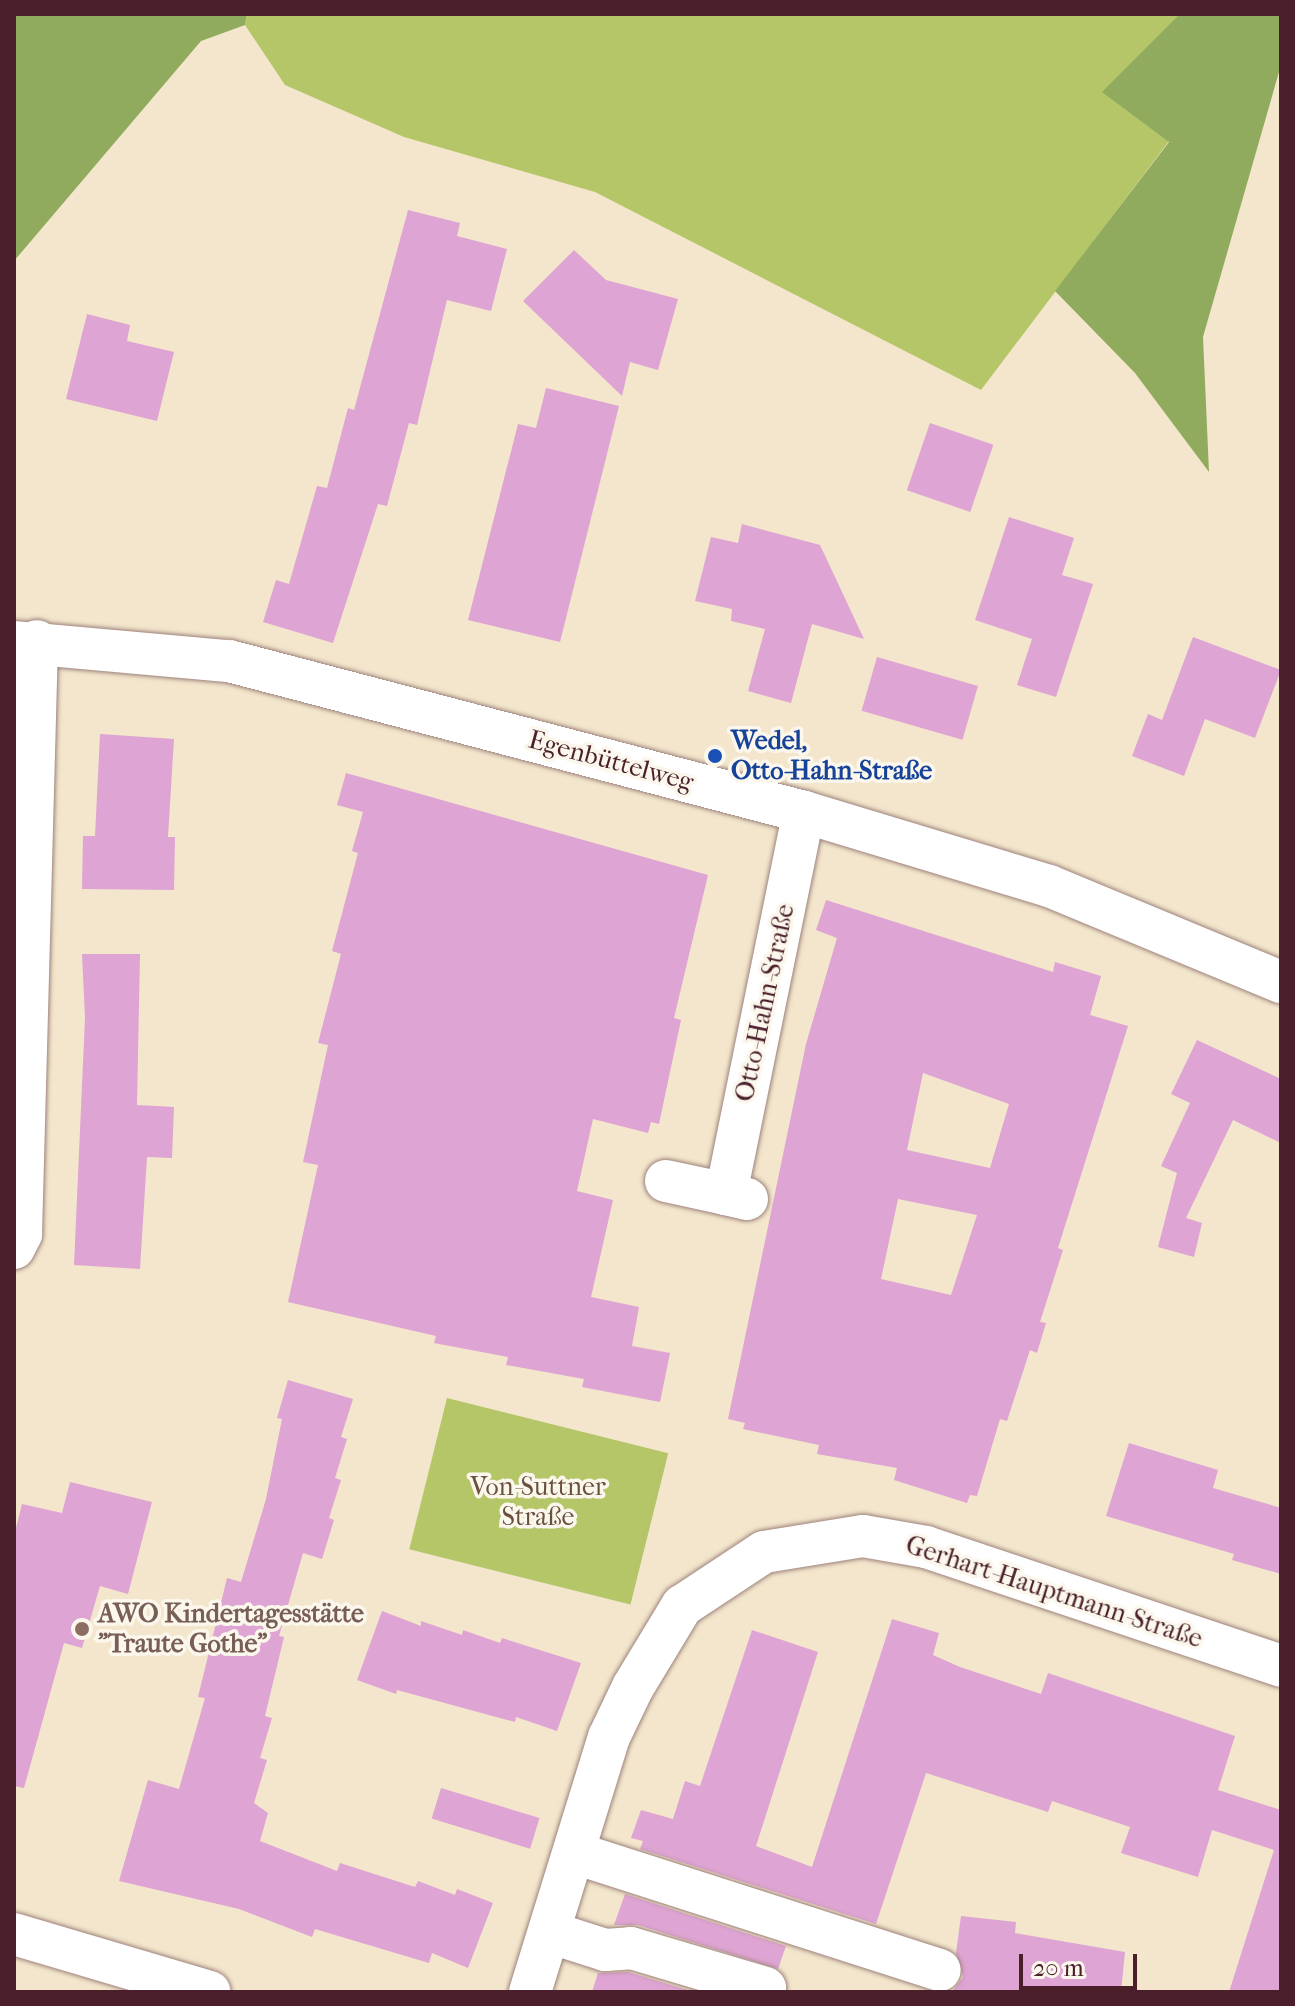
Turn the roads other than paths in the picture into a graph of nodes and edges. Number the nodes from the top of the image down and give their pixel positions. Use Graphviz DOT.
graph roads {
  1 [pos="26,642"];
  2 [pos="804,812"];
  3 [pos="1281,982"];
  4 [pos="666,1181"];
  5 [pos="14,1248"];
  6 [pos="1281,1666"];
  7 [pos="575,1853"];
  8 [pos="549,1932"];
  9 [pos="14,1934"];
  10 [pos="940,1970"];
  11 [pos="765,1988"];
  12 [pos="210,1992"];
  13 [pos="530,1992"];
  1 -- 2 [label="street, Egenbüttelweg"];
  1 -- 5 [label="street"];
  2 -- 3 [label="street, Egenbüttelweg"];
  2 -- 4 [label="street, Otto-Hahn-Straße"];
  6 -- 7 [label="street, Gerhart-Hauptmann-Straße"];
  7 -- 8 [label="street, Gerhart-Hauptmann-Straße"];
  7 -- 10 [label="street"];
  8 -- 11 [label="street"];
  8 -- 13 [label="street, Gerhart-Hauptmann-Straße"];
  9 -- 12 [label="street"];
}
